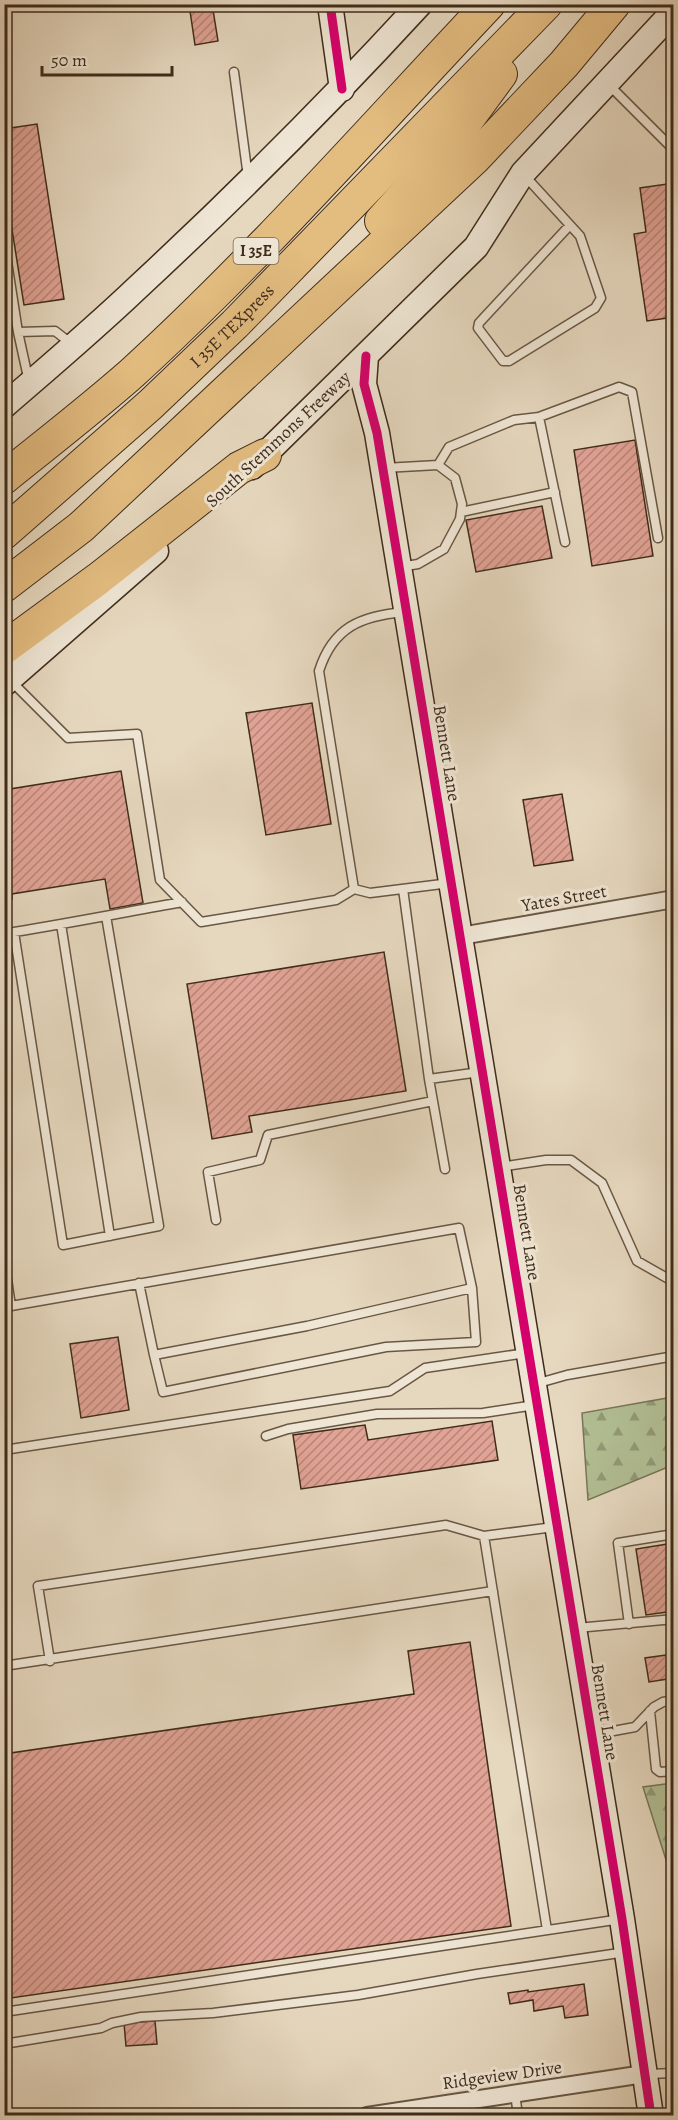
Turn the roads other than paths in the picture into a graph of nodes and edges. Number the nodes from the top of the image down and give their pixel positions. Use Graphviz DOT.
graph roads {
  1 [pos="330,4"];
  2 [pos="420,4"];
  3 [pos="489,4"];
  4 [pos="546,4"];
  5 [pos="552,4"];
  6 [pos="614,4"];
  7 [pos="673,12"];
  8 [pos="234,72"];
  9 [pos="607,84"];
  10 [pos="342,89"];
  11 [pos="674,150"];
  12 [pos="523,173"];
  13 [pos="249,181"];
  14 [pos="570,225"];
  15 [pos="4,242"];
  16 [pos="18,332"];
  17 [pos="73,345"];
  18 [pos="366,356"];
  19 [pos="242,375"];
  20 [pos="29,384"];
  21 [pos="4,406"];
  22 [pos="539,417"];
  23 [pos="265,455"];
  24 [pos="438,465"];
  25 [pos="383,468"];
  26 [pos="4,478"];
  27 [pos="555,492"];
  28 [pos="461,512"];
  29 [pos="4,533"];
  30 [pos="658,538"];
  31 [pos="565,542"];
  32 [pos="399,567"];
  33 [pos="4,586"];
  34 [pos="407,612"];
  35 [pos="4,648"];
  36 [pos="7,682"];
  37 [pos="452,883"];
  38 [pos="354,889"];
  39 [pos="403,890"];
  40 [pos="674,898"];
  41 [pos="182,902"];
  42 [pos="106,916"];
  43 [pos="61,924"];
  44 [pos="461,936"];
  45 [pos="484,1072"];
  46 [pos="429,1079"];
  47 [pos="433,1101"];
  48 [pos="445,1168"];
  49 [pos="499,1168"];
  50 [pos="216,1220"];
  51 [pos="110,1236"];
  52 [pos="4,1259"];
  53 [pos="674,1282"];
  54 [pos="139,1283"];
  55 [pos="472,1288"];
  56 [pos="8,1306"];
  57 [pos="530,1352"];
  58 [pos="154,1355"];
  59 [pos="674,1356"];
  60 [pos="536,1394"];
  61 [pos="266,1436"];
  62 [pos="4,1450"];
  63 [pos="557,1526"];
  64 [pos="674,1534"];
  65 [pos="484,1536"];
  66 [pos="493,1591"];
  67 [pos="674,1619"];
  68 [pos="629,1624"];
  69 [pos="574,1628"];
  70 [pos="50,1661"];
  71 [pos="4,1666"];
  72 [pos="674,1700"];
  73 [pos="650,1711"];
  74 [pos="592,1735"];
  75 [pos="674,1771"];
  76 [pos="622,1919"];
  77 [pos="547,1930"];
  78 [pos="627,1952"];
  79 [pos="4,2012"];
  80 [pos="4,2044"];
  81 [pos="674,2073"];
  82 [pos="644,2074"];
  83 [pos="515,2093"];
  84 [pos="419,2112"];
  85 [pos="378,2115"];
  86 [pos="518,2115"];
  87 [pos="651,2115"];
  1 -- 10 [label="street"];
  2 -- 10 [label="street"];
  3 -- 26 [label="highway, I 35E"];
  4 -- 29 [label="highway, I 35E TEXpress"];
  5 -- 19 [label="highway"];
  6 -- 19 [label="highway"];
  7 -- 9 [label="street, South Stemmons Freeway"];
  8 -- 13 [label="lane"];
  9 -- 11 [label="lane"];
  9 -- 12 [label="street, South Stemmons Freeway"];
  10 -- 13 [label="street"];
  12 -- 14 [label="lane"];
  12 -- 18 [label="street, South Stemmons Freeway"];
  13 -- 17 [label="street"];
  14 -- 14 [label="lane"];
  15 -- 16 [label="lane"];
  16 -- 17 [label="lane"];
  16 -- 20 [label="lane"];
  17 -- 20 [label="street"];
  18 -- 23 [label="street, South Stemmons Freeway"];
  18 -- 25 [label="street, Bennett Lane"];
  19 -- 33 [label="highway"];
  20 -- 21 [label="street"];
  22 -- 24 [label="lane"];
  22 -- 27 [label="lane"];
  22 -- 30 [label="lane"];
  23 -- 35 [label="highway"];
  23 -- 36 [label="street, South Stemmons Freeway"];
  24 -- 25 [label="lane"];
  24 -- 28 [label="lane"];
  25 -- 32 [label="street, Bennett Lane"];
  27 -- 28 [label="lane"];
  27 -- 31 [label="lane"];
  28 -- 32 [label="lane"];
  32 -- 34 [label="street, Bennett Lane"];
  34 -- 37 [label="street, Bennett Lane"];
  34 -- 38 [label="lane"];
  36 -- 41 [label="lane"];
  37 -- 39 [label="lane"];
  37 -- 44 [label="street, Bennett Lane"];
  38 -- 39 [label="lane"];
  38 -- 41 [label="lane"];
  39 -- 46 [label="lane"];
  40 -- 44 [label="street, Yates Street"];
  41 -- 42 [label="lane"];
  42 -- 43 [label="lane"];
  42 -- 51 [label="lane"];
  43 -- 51 [label="lane"];
  43 -- 51 [label="lane"];
  44 -- 45 [label="street, Bennett Lane"];
  45 -- 46 [label="lane"];
  45 -- 49 [label="street, Bennett Lane"];
  46 -- 47 [label="lane"];
  47 -- 48 [label="lane"];
  47 -- 50 [label="lane"];
  49 -- 53 [label="lane"];
  49 -- 57 [label="street, Bennett Lane"];
  52 -- 56 [label="lane"];
  54 -- 55 [label="lane"];
  54 -- 56 [label="lane"];
  54 -- 58 [label="lane"];
  55 -- 58 [label="lane"];
  55 -- 58 [label="lane"];
  57 -- 60 [label="street, Bennett Lane"];
  57 -- 62 [label="lane"];
  59 -- 60 [label="lane"];
  60 -- 61 [label="lane"];
  60 -- 63 [label="street, Bennett Lane"];
  63 -- 65 [label="lane"];
  63 -- 69 [label="street, Bennett Lane"];
  64 -- 68 [label="lane"];
  65 -- 66 [label="lane"];
  65 -- 70 [label="lane"];
  66 -- 70 [label="lane"];
  66 -- 77 [label="lane"];
  67 -- 68 [label="lane"];
  68 -- 69 [label="lane"];
  69 -- 74 [label="street, Bennett Lane"];
  70 -- 71 [label="lane"];
  72 -- 73 [label="lane"];
  73 -- 74 [label="lane"];
  73 -- 75 [label="lane"];
  74 -- 76 [label="street, Bennett Lane"];
  76 -- 77 [label="lane"];
  76 -- 78 [label="street, Bennett Lane"];
  77 -- 79 [label="lane"];
  78 -- 80 [label="lane"];
  78 -- 82 [label="street, Bennett Lane"];
  81 -- 82 [label="lane"];
  82 -- 83 [label="street, Ridgeview Drive"];
  82 -- 87 [label="street, Bennett Lane"];
  83 -- 84 [label="street, Ridgeview Drive"];
  83 -- 86 [label="lane"];
  84 -- 85 [label="street, Ridgeview Drive"];
}
